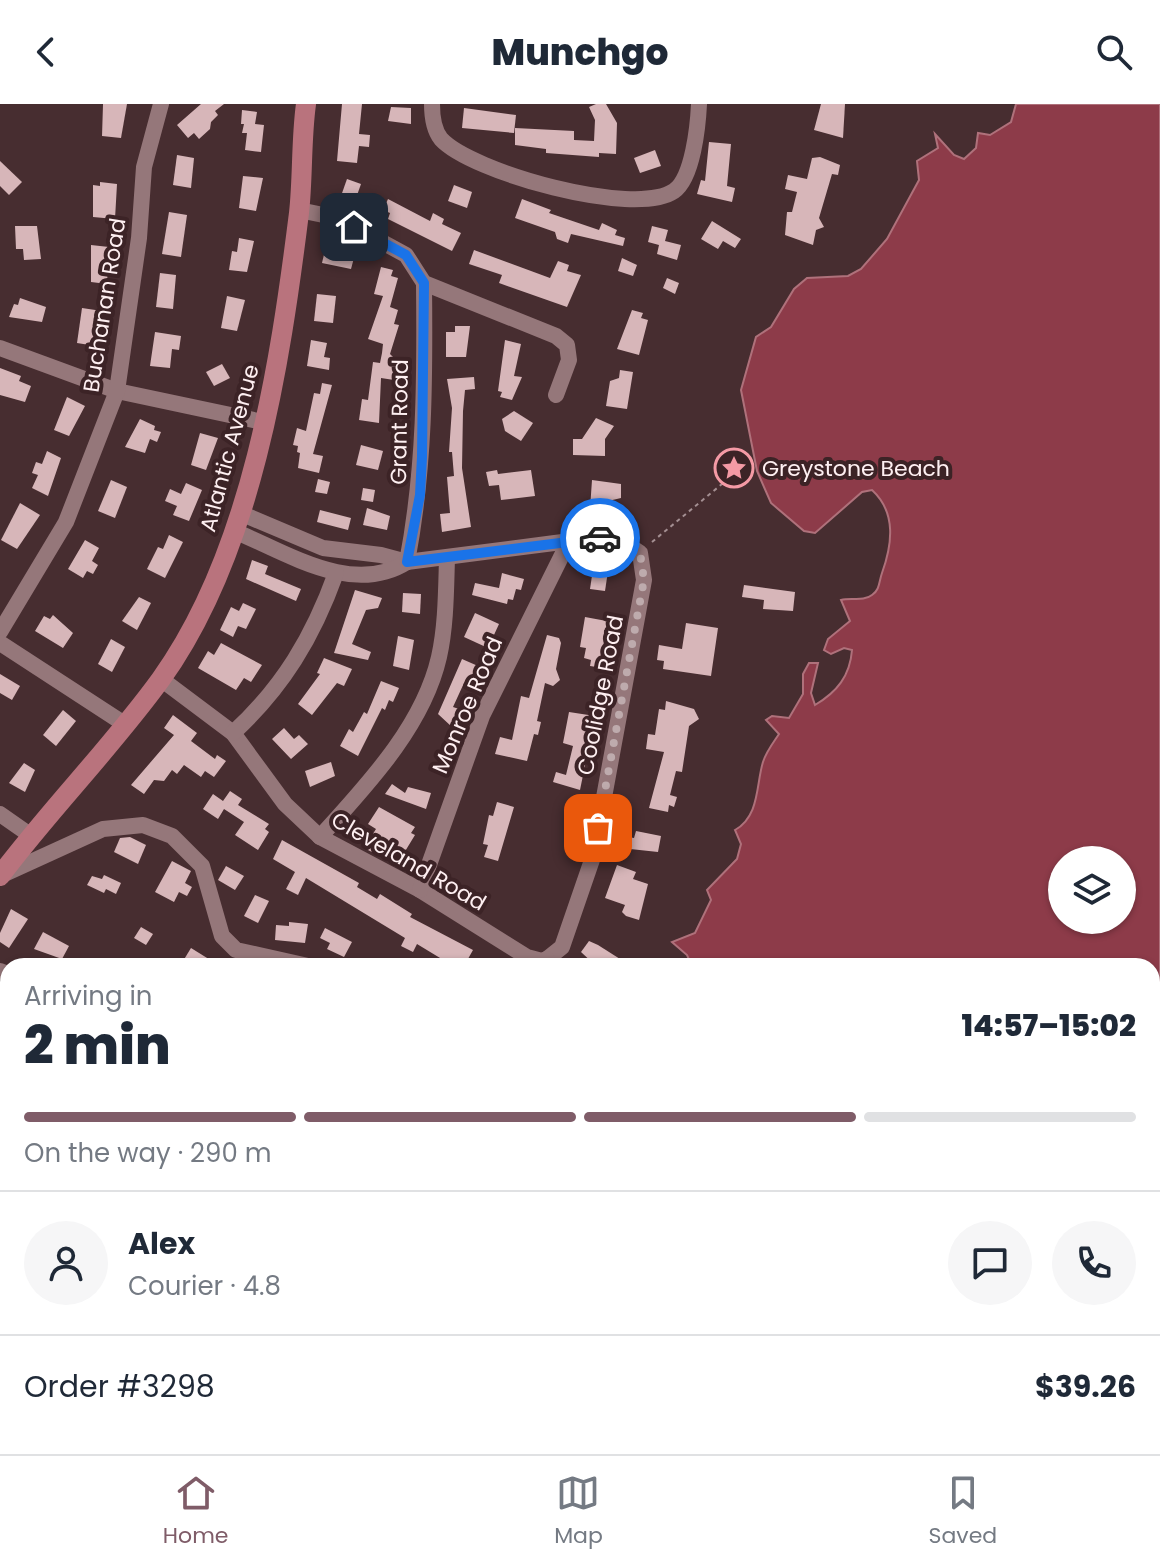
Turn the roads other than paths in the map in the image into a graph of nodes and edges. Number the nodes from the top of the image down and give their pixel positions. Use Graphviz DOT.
graph roads {
  1 [pos="161,104"];
  2 [pos="432,104"];
  3 [pos="699,104"];
  4 [pos="303,105"];
  5 [pos="299,210"];
  6 [pos="424,283"];
  7 [pos="0,348"];
  8 [pos="117,391"];
  9 [pos="556,395"];
  10 [pos="263,422"];
  11 [pos="237,522"];
  12 [pos="568,543"];
  13 [pos="447,558"];
  14 [pos="407,562"];
  15 [pos="336,573"];
  16 [pos="0,632"];
  17 [pos="0,643"];
  18 [pos="161,679"];
  19 [pos="126,725"];
  20 [pos="233,733"];
  21 [pos="0,814"];
  22 [pos="30,835"];
  23 [pos="320,837"];
  24 [pos="0,876"];
  25 [pos="420,890"];
  26 [pos="272,958"];
  27 [pos="530,958"];
  28 [pos="552,958"];
  1 -- 8 [label="street, Buchanan Road"];
  2 -- 3 [label="street"];
  4 -- 5 [label="main road, Atlantic Avenue"];
  5 -- 6 [label="street"];
  5 -- 10 [label="main road, Atlantic Avenue"];
  6 -- 9 [label="street"];
  6 -- 14 [label="street, Grant Road"];
  7 -- 8 [label="street"];
  8 -- 10 [label="street"];
  8 -- 16 [label="street, Buchanan Road"];
  10 -- 11 [label="main road, Atlantic Avenue"];
  11 -- 14 [label="street"];
  11 -- 15 [label="street"];
  11 -- 18 [label="main road, Atlantic Avenue"];
  12 -- 13 [label="street"];
  12 -- 25 [label="street, Monroe Road"];
  12 -- 28 [label="street, Coolidge Road"];
  13 -- 14 [label="street"];
  13 -- 23 [label="street"];
  14 -- 15 [label="street"];
  15 -- 20 [label="street"];
  17 -- 19 [label="street"];
  18 -- 19 [label="main road, Atlantic Avenue"];
  18 -- 20 [label="street, Cleveland Road"];
  19 -- 22 [label="main road, Atlantic Avenue"];
  20 -- 23 [label="street, Cleveland Road"];
  21 -- 22 [label="street"];
  22 -- 24 [label="main road, Atlantic Avenue"];
  23 -- 25 [label="street, Cleveland Road"];
  24 -- 26 [label="street"];
  25 -- 27 [label="street, Cleveland Road"];
}
